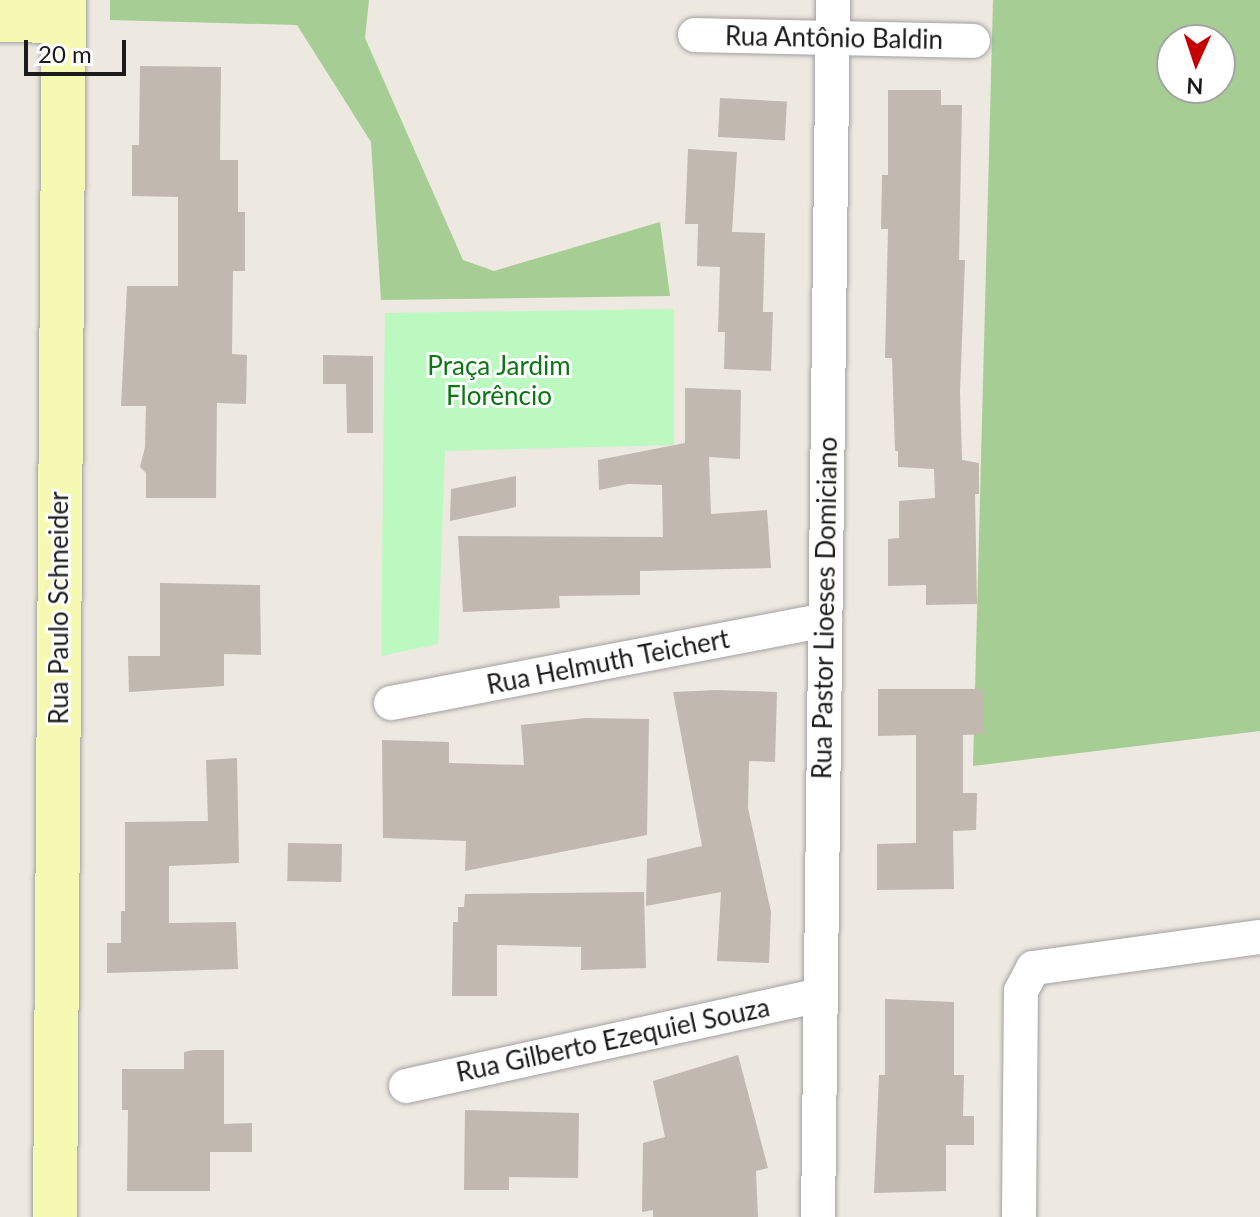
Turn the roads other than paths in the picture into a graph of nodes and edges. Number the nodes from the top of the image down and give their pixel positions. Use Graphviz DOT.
graph roads {
  1 [pos="833,0"];
  2 [pos="64,10"];
  3 [pos="0,20"];
  4 [pos="695,35"];
  5 [pos="833,38"];
  6 [pos="973,41"];
  7 [pos="825,620"];
  8 [pos="391,703"];
  9 [pos="1260,937"];
  10 [pos="820,995"];
  11 [pos="406,1086"];
  12 [pos="55,1217"];
  13 [pos="818,1217"];
  14 [pos="1019,1217"];
  1 -- 5 [label="street, Rua Pastor Lioeses Domiciano"];
  2 -- 3 [label="street"];
  2 -- 12 [label="street, Rua Paulo Schneider"];
  4 -- 5 [label="street, Rua Antônio Baldin"];
  5 -- 6 [label="street, Rua Antônio Baldin"];
  5 -- 7 [label="street, Rua Pastor Lioeses Domiciano"];
  7 -- 8 [label="street, Rua Helmuth Teichert"];
  7 -- 10 [label="street, Rua Pastor Lioeses Domiciano"];
  9 -- 14 [label="street"];
  10 -- 11 [label="street, Rua Gilberto Ezequiel Souza"];
  10 -- 13 [label="street, Rua Pastor Lioeses Domiciano"];
}
